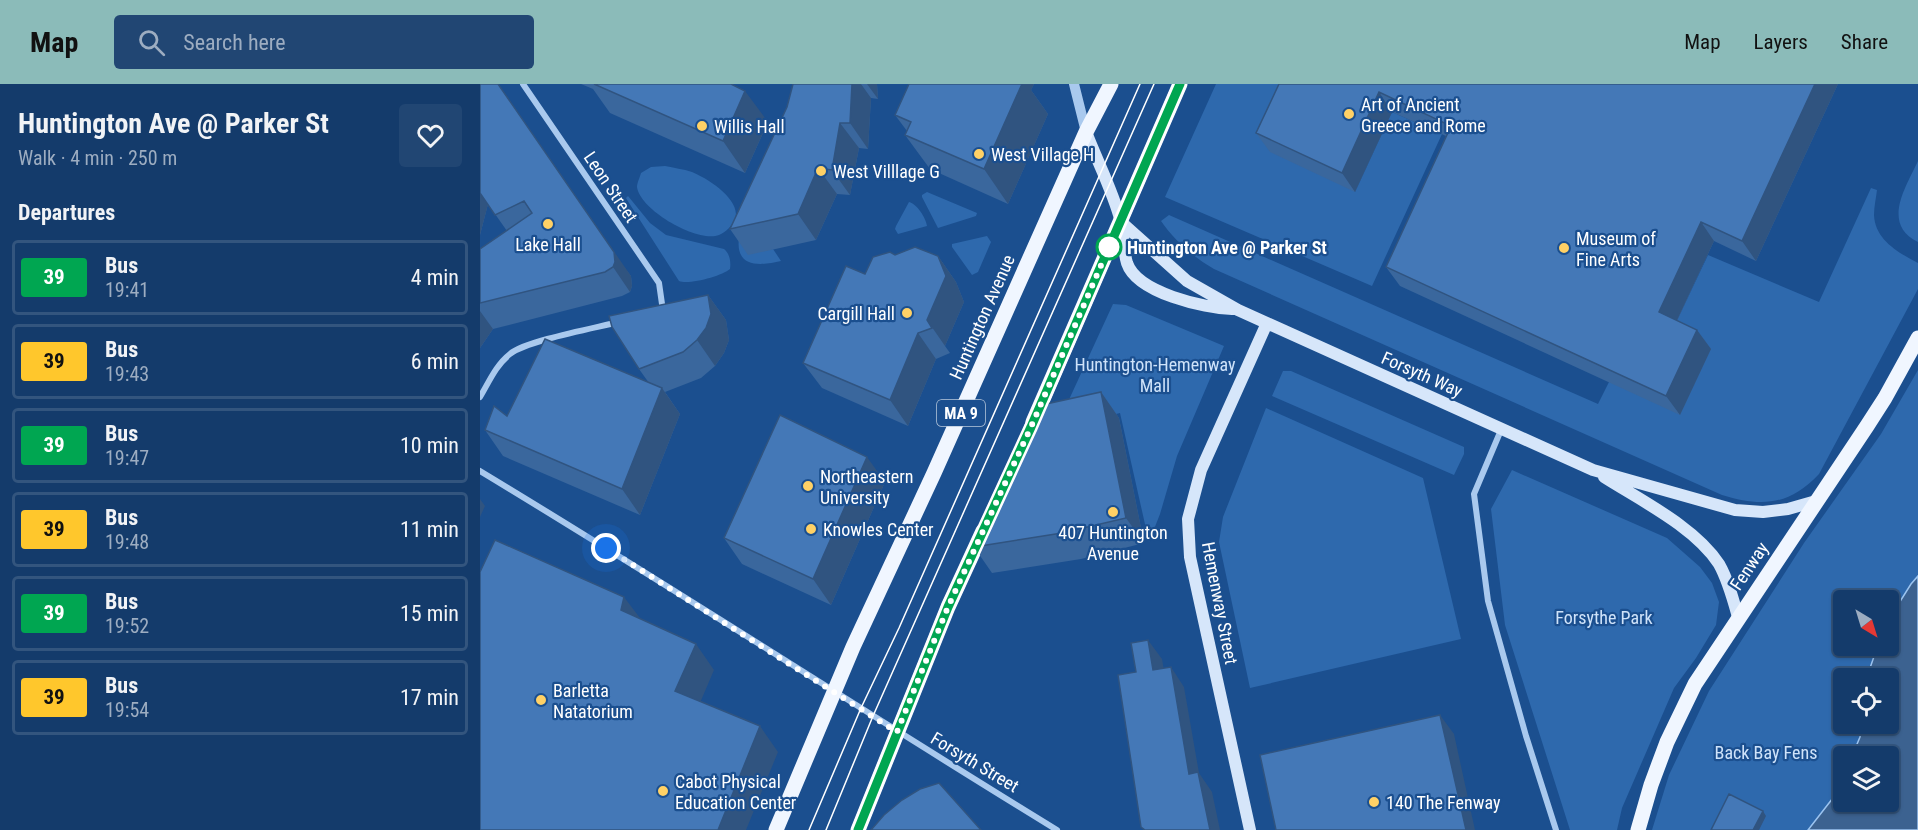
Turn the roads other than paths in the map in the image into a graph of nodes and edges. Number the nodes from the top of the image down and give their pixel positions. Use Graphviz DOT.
graph roads {
  1 [pos="523,84"];
  2 [pos="1074,84"];
  3 [pos="1111,84"];
  4 [pos="1180,84"];
  5 [pos="1086,132"];
  6 [pos="1121,222"];
  7 [pos="1238,310"];
  8 [pos="653,314"];
  9 [pos="630,319"];
  10 [pos="1267,323"];
  11 [pos="1918,338"];
  12 [pos="480,397"];
  13 [pos="1501,430"];
  14 [pos="1026,438"];
  15 [pos="1593,470"];
  16 [pos="480,471"];
  17 [pos="1816,501"];
  18 [pos="987,522"];
  19 [pos="1738,617"];
  20 [pos="833,692"];
  21 [pos="897,732"];
  22 [pos="776,830"];
  23 [pos="858,830"];
  24 [pos="1057,830"];
  25 [pos="1250,830"];
  26 [pos="1556,830"];
  27 [pos="1638,830"];
  1 -- 8 [label="street, Leon Street"];
  2 -- 5 [label="street"];
  3 -- 5 [label="main road, Huntington Avenue / MA 9"];
  4 -- 6 [label="main road"];
  5 -- 6 [label="main road, Forsyth Way"];
  5 -- 20 [label="main road, Huntington Avenue / MA 9"];
  6 -- 7 [label="main road, Forsyth Way"];
  6 -- 7 [label="main road, Forsyth Way"];
  6 -- 14 [label="main road"];
  7 -- 10 [label="main road, Forsyth Way"];
  9 -- 12 [label="street"];
  10 -- 13 [label="main road, Forsyth Way"];
  10 -- 25 [label="main road, Hemenway Street"];
  11 -- 17 [label="main road, Fenway"];
  13 -- 15 [label="main road, Forsyth Way"];
  13 -- 26 [label="street"];
  15 -- 17 [label="main road, Forsyth Way"];
  15 -- 19 [label="main road, Forsyth Way"];
  16 -- 20 [label="street, Forsyth Street"];
  17 -- 19 [label="main road, Fenway"];
  18 -- 21 [label="main road"];
  19 -- 27 [label="main road, Fenway"];
  20 -- 21 [label="street, Forsyth Street"];
  20 -- 22 [label="main road, Huntington Avenue / MA 9"];
  21 -- 23 [label="main road"];
  21 -- 24 [label="street, Forsyth Street"];
}
